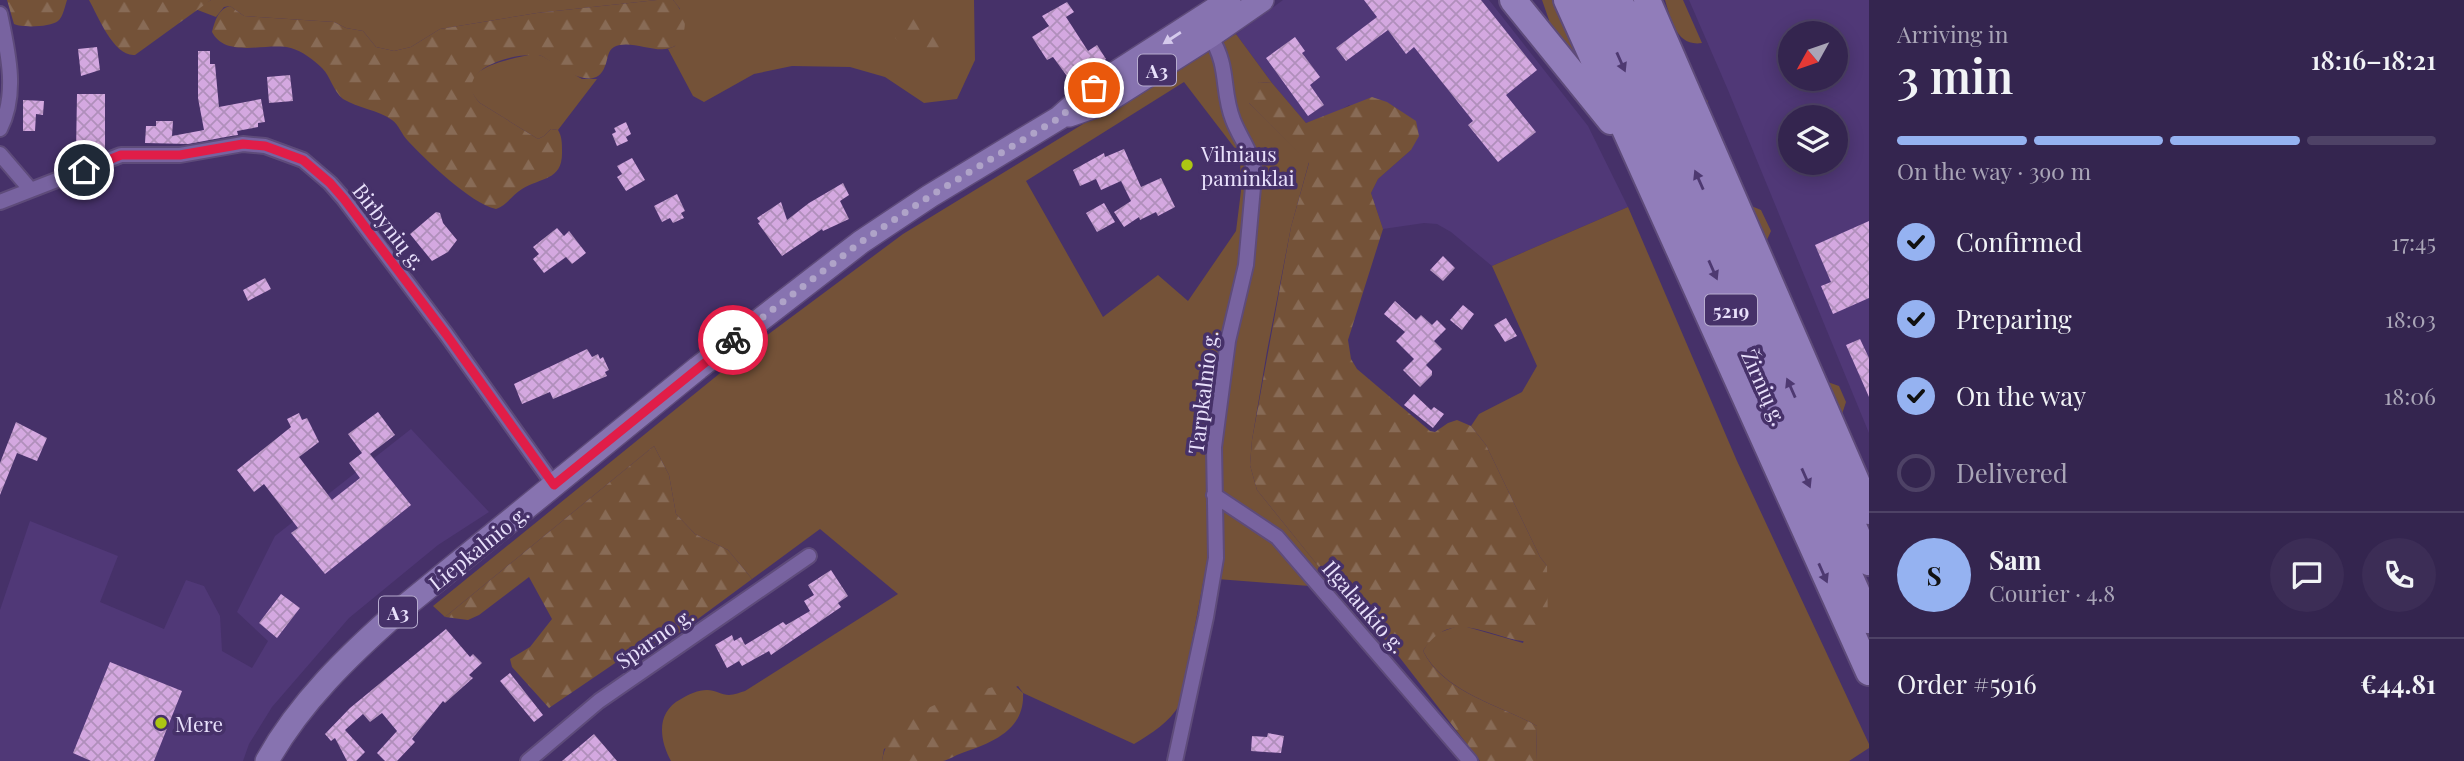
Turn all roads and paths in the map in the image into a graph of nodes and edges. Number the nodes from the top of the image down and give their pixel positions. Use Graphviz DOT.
graph roads {
  1 [pos="1228,0"];
  2 [pos="1262,0"];
  3 [pos="1513,0"];
  4 [pos="1567,0"];
  5 [pos="1593,0"];
  6 [pos="1619,0"];
  7 [pos="1647,0"];
  8 [pos="0,14"];
  9 [pos="1210,36"];
  10 [pos="1059,118"];
  11 [pos="0,129"];
  12 [pos="1632,146"];
  13 [pos="0,154"];
  14 [pos="30,189"];
  15 [pos="0,202"];
  16 [pos="554,485"];
  17 [pos="1214,495"];
  18 [pos="1869,512"];
  19 [pos="809,556"];
  20 [pos="1869,562"];
  21 [pos="1869,620"];
  22 [pos="1869,672"];
  23 [pos="267,761"];
  24 [pos="528,761"];
  25 [pos="1175,761"];
  26 [pos="1470,761"];
  1 -- 10 [label="main road, Liepkalnio g. / A3, one-way"];
  2 -- 9 [label="main road, Liepkalnio g. / A3"];
  3 -- 12 [label="highway"];
  4 -- 12 [label="highway, 5219"];
  5 -- 21 [label="highway, Žirnių g. / 5219, one-way"];
  20 -- 6 [label="highway, Žirnių g. / 5219, one-way"];
  7 -- 18 [label="highway, 5219"];
  8 -- 11 [label="street"];
  9 -- 10 [label="main road, Liepkalnio g. / A3"];
  9 -- 17 [label="street, Tarpkalnio g."];
  10 -- 16 [label="main road, Liepkalnio g. / A3"];
  12 -- 22 [label="highway, 5219, one-way"];
  13 -- 14 [label="street"];
  14 -- 15 [label="street, Birbynių g."];
  14 -- 16 [label="street, Birbynių g."];
  16 -- 23 [label="main road, Liepkalnio g. / A3"];
  17 -- 25 [label="street, Tarpkalnio g."];
  17 -- 26 [label="street, Ilgalaukio g."];
  19 -- 24 [label="street, Sparno g."];
}
